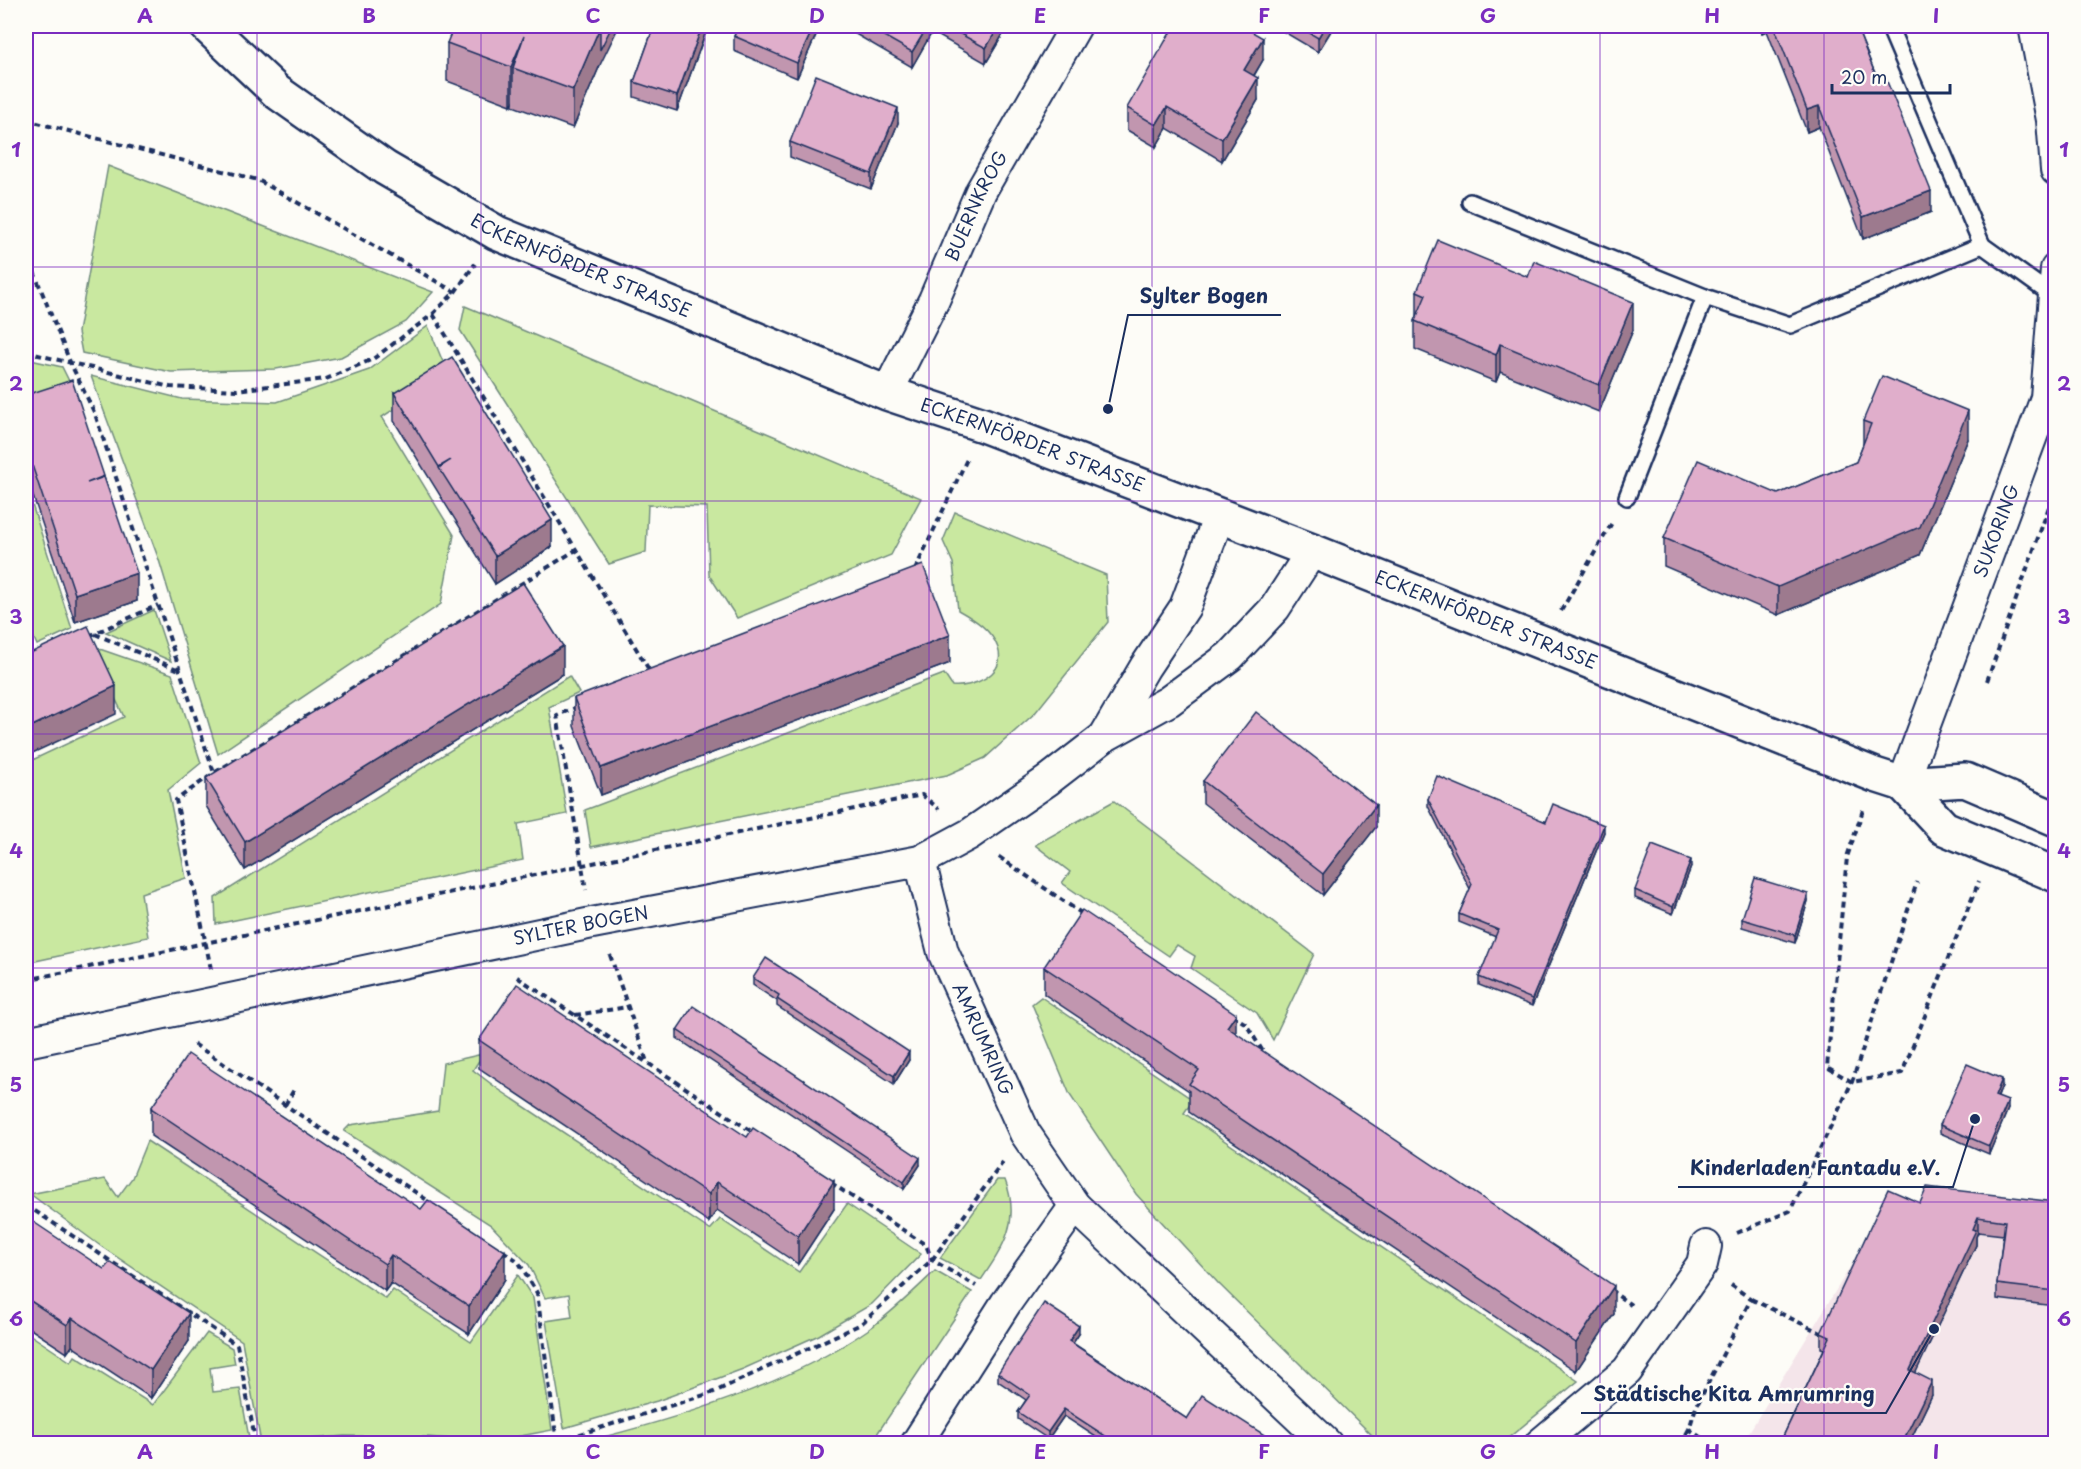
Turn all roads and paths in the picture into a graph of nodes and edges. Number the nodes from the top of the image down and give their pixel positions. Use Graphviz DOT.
graph roads {
  1 [pos="207,26"];
  2 [pos="1076,26"];
  3 [pos="1889,26"];
  4 [pos="2034,26"];
  5 [pos="26,120"];
  6 [pos="2055,170"];
  7 [pos="1470,202"];
  8 [pos="1982,245"];
  9 [pos="26,252"];
  10 [pos="2054,282"];
  11 [pos="1705,297"];
  12 [pos="433,314"];
  13 [pos="26,352"];
  14 [pos="70,362"];
  15 [pos="887,393"];
  16 [pos="983,425"];
  17 [pos="2055,488"];
  18 [pos="1627,497"];
  19 [pos="1219,516"];
  20 [pos="576,550"];
  21 [pos="1312,551"];
  22 [pos="915,571"];
  23 [pos="158,605"];
  24 [pos="94,634"];
  25 [pos="84,638"];
  26 [pos="1543,643"];
  27 [pos="180,671"];
  28 [pos="654,678"];
  29 [pos="1987,681"];
  30 [pos="579,706"];
  31 [pos="1104,737"];
  32 [pos="214,773"];
  33 [pos="1889,779"];
  34 [pos="2055,819"];
  35 [pos="970,834"];
  36 [pos="1992,848"];
  37 [pos="920,861"];
  38 [pos="582,864"];
  39 [pos="2055,875"];
  40 [pos="1917,882"];
  41 [pos="1089,918"];
  42 [pos="597,922"];
  43 [pos="509,941"];
  44 [pos="205,942"];
  45 [pos="26,980"];
  46 [pos="218,1002"];
  47 [pos="628,1007"];
  48 [pos="186,1008"];
  49 [pos="1226,1011"];
  50 [pos="575,1015"];
  51 [pos="26,1042"];
  52 [pos="647,1062"];
  53 [pos="1271,1062"];
  54 [pos="1852,1082"];
  55 [pos="295,1088"];
  56 [pos="285,1105"];
  57 [pos="1025,1132"];
  58 [pos="756,1134"];
  59 [pos="826,1180"];
  60 [pos="26,1205"];
  61 [pos="1075,1206"];
  62 [pos="440,1209"];
  63 [pos="498,1248"];
  64 [pos="1704,1255"];
  65 [pos="932,1260"];
  66 [pos="1607,1288"];
  67 [pos="1751,1299"];
  68 [pos="1006,1303"];
  69 [pos="1656,1331"];
  70 [pos="1826,1336"];
  71 [pos="1689,1429"];
  72 [pos="256,1443"];
  73 [pos="549,1443"];
  74 [pos="557,1443"];
  75 [pos="916,1443"];
  76 [pos="1327,1443"];
  77 [pos="1540,1443"];
  78 [pos="1681,1443"];
  79 [pos="1710,1443"];
  1 -- 15 [label="street, ECKERNFÖRDER STRASSE"];
  2 -- 15 [label="street, BUERNKROG"];
  3 -- 8 [label="lane"];
  4 -- 6 [label="street"];
  5 -- 12 [label="path"];
  7 -- 11 [label="lane"];
  8 -- 10 [label="lane"];
  8 -- 11 [label="lane"];
  9 -- 14 [label="path"];
  10 -- 33 [label="street, SUKORING"];
  11 -- 18 [label="lane"];
  12 -- 14 [label="path"];
  12 -- 20 [label="path"];
  13 -- 14 [label="path"];
  14 -- 23 [label="path"];
  15 -- 16 [label="street, ECKERNFÖRDER STRASSE"];
  16 -- 19 [label="street, ECKERNFÖRDER STRASSE"];
  16 -- 22 [label="path"];
  17 -- 29 [label="path"];
  18 -- 26 [label="path"];
  19 -- 21 [label="street, ECKERNFÖRDER STRASSE"];
  19 -- 31 [label="street, SYLTER BOGEN"];
  20 -- 28 [label="path"];
  20 -- 32 [label="path"];
  21 -- 26 [label="street, ECKERNFÖRDER STRASSE"];
  21 -- 31 [label="street, SYLTER BOGEN"];
  23 -- 24 [label="path"];
  23 -- 27 [label="path"];
  24 -- 25 [label="path"];
  24 -- 27 [label="path"];
  26 -- 33 [label="street, ECKERNFÖRDER STRASSE"];
  27 -- 32 [label="path"];
  30 -- 38 [label="path"];
  31 -- 35 [label="street, SYLTER BOGEN"];
  32 -- 44 [label="path"];
  33 -- 34 [label="street, ECKERNFÖRDER STRASSE"];
  33 -- 36 [label="street, ECKERNFÖRDER STRASSE"];
  33 -- 54 [label="path"];
  35 -- 37 [label="street, SYLTER BOGEN"];
  35 -- 38 [label="path"];
  35 -- 41 [label="path"];
  36 -- 39 [label="street, ECKERNFÖRDER STRASSE"];
  36 -- 54 [label="path"];
  37 -- 42 [label="street, SYLTER BOGEN"];
  37 -- 57 [label="street, AMRUMRING"];
  38 -- 42 [label="path"];
  38 -- 44 [label="path"];
  40 -- 54 [label="path"];
  42 -- 43 [label="street, SYLTER BOGEN"];
  42 -- 47 [label="path"];
  43 -- 46 [label="street, SYLTER BOGEN"];
  43 -- 50 [label="path"];
  44 -- 45 [label="path"];
  44 -- 46 [label="path"];
  46 -- 48 [label="street, SYLTER BOGEN"];
  47 -- 50 [label="path"];
  47 -- 52 [label="path"];
  48 -- 51 [label="street, SYLTER BOGEN"];
  48 -- 56 [label="path"];
  49 -- 53 [label="path"];
  50 -- 52 [label="path"];
  52 -- 58 [label="path"];
  54 -- 64 [label="path"];
  55 -- 56 [label="path"];
  56 -- 62 [label="path"];
  57 -- 61 [label="street, AMRUMRING"];
  57 -- 65 [label="path"];
  59 -- 65 [label="path"];
  60 -- 72 [label="path"];
  61 -- 68 [label="street"];
  61 -- 76 [label="street, AMRUMRING"];
  63 -- 74 [label="path"];
  64 -- 67 [label="path"];
  64 -- 69 [label="street"];
  65 -- 68 [label="path"];
  65 -- 74 [label="path"];
  66 -- 69 [label="path"];
  67 -- 70 [label="path"];
  67 -- 71 [label="path"];
  68 -- 75 [label="street"];
  69 -- 77 [label="street"];
  71 -- 78 [label="path"];
  71 -- 79 [label="path"];
  73 -- 74 [label="path"];
}
